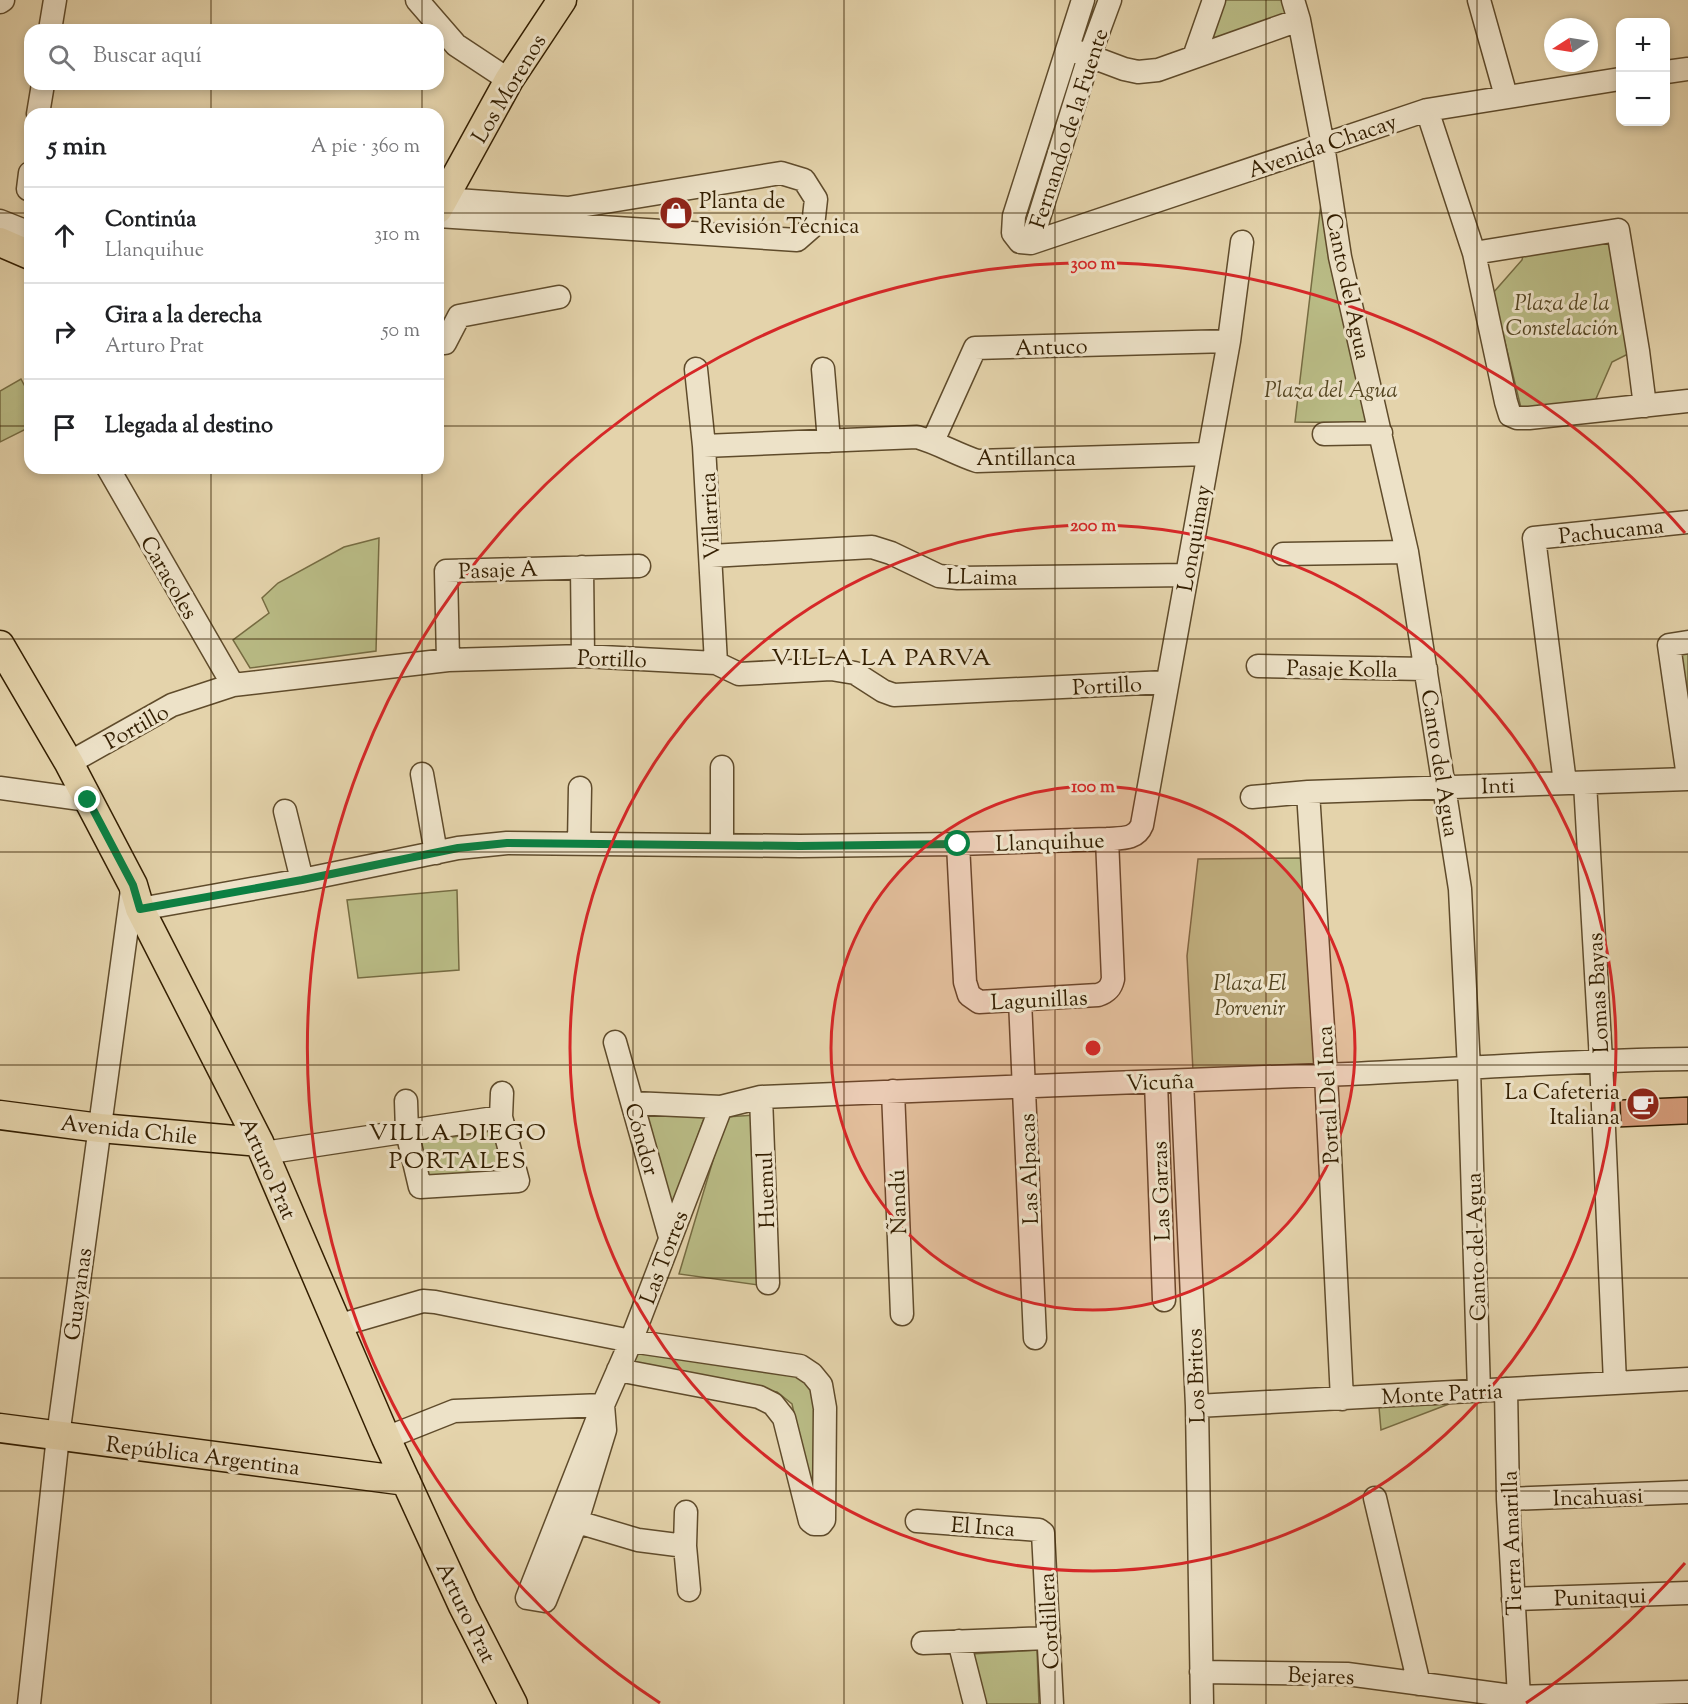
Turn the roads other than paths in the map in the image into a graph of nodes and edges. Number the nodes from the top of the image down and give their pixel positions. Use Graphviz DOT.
graph roads {
  1 [pos="55,0"];
  2 [pos="417,0"];
  3 [pos="562,0"];
  4 [pos="1083,0"];
  5 [pos="1110,0"];
  6 [pos="1214,0"];
  7 [pos="1479,0"];
  8 [pos="1296,10"];
  9 [pos="51,24"];
  10 [pos="438,24"];
  11 [pos="444,31"];
  12 [pos="1068,48"];
  13 [pos="1089,57"];
  14 [pos="1194,57"];
  15 [pos="1688,69"];
  16 [pos="1670,71"];
  17 [pos="1616,80"];
  18 [pos="509,81"];
  19 [pos="42,90"];
  20 [pos="1506,96"];
  21 [pos="39,108"];
  22 [pos="1427,110"];
  23 [pos="1323,145"];
  24 [pos="444,201"];
  25 [pos="444,208"];
  26 [pos="444,208"];
  27 [pos="1242,242"];
  28 [pos="1030,243"];
  29 [pos="1474,253"];
  30 [pos="559,297"];
  31 [pos="1229,341"];
  32 [pos="444,343"];
  33 [pos="696,369"];
  34 [pos="823,369"];
  35 [pos="1688,401"];
  36 [pos="1644,405"];
  37 [pos="1381,433"];
  38 [pos="1324,434"];
  39 [pos="829,441"];
  40 [pos="933,441"];
  41 [pos="704,446"];
  42 [pos="1208,454"];
  43 [pos="111,474"];
  44 [pos="1688,522"];
  45 [pos="1534,538"];
  46 [pos="1407,552"];
  47 [pos="1283,554"];
  48 [pos="711,556"];
  49 [pos="639,566"];
  50 [pos="582,567"];
  51 [pos="1187,575"];
  52 [pos="1688,642"];
  53 [pos="0,645"];
  54 [pos="583,656"];
  55 [pos="448,660"];
  56 [pos="716,663"];
  57 [pos="1258,666"];
  58 [pos="1426,669"];
  59 [pos="1166,682"];
  60 [pos="233,686"];
  61 [pos="69,763"];
  62 [pos="722,767"];
  63 [pos="423,774"];
  64 [pos="1688,778"];
  65 [pos="1575,783"];
  66 [pos="1445,787"];
  67 [pos="0,788"];
  68 [pos="580,788"];
  69 [pos="1308,792"];
  70 [pos="1252,797"];
  71 [pos="88,800"];
  72 [pos="285,811"];
  73 [pos="1137,833"];
  74 [pos="1107,839"];
  75 [pos="579,843"];
  76 [pos="958,844"];
  77 [pos="722,845"];
  78 [pos="436,853"];
  79 [pos="302,880"];
  80 [pos="137,897"];
  81 [pos="1020,1000"];
  82 [pos="615,1042"];
  83 [pos="1688,1059"];
  84 [pos="1600,1060"];
  85 [pos="1468,1069"];
  86 [pos="1326,1074"];
  87 [pos="1182,1081"];
  88 [pos="1156,1082"];
  89 [pos="1024,1085"];
  90 [pos="893,1091"];
  91 [pos="502,1093"];
  92 [pos="761,1097"];
  93 [pos="406,1101"];
  94 [pos="633,1103"];
  95 [pos="721,1107"];
  96 [pos="0,1115"];
  97 [pos="501,1117"];
  98 [pos="100,1128"];
  99 [pos="407,1132"];
  100 [pos="261,1147"];
  101 [pos="670,1237"];
  102 [pos="768,1283"];
  103 [pos="1164,1300"];
  104 [pos="902,1314"];
  105 [pos="337,1326"];
  106 [pos="1035,1338"];
  107 [pos="631,1341"];
  108 [pos="618,1370"];
  109 [pos="1688,1379"];
  110 [pos="1615,1383"];
  111 [pos="1506,1389"];
  112 [pos="1479,1391"];
  113 [pos="1342,1399"];
  114 [pos="603,1405"];
  115 [pos="1197,1406"];
  116 [pos="0,1428"];
  117 [pos="58,1436"];
  118 [pos="386,1438"];
  119 [pos="406,1481"];
  120 [pos="1688,1492"];
  121 [pos="1375,1498"];
  122 [pos="1508,1498"];
  123 [pos="686,1512"];
  124 [pos="568,1519"];
  125 [pos="917,1521"];
  126 [pos="1044,1538"];
  127 [pos="685,1546"];
  128 [pos="689,1590"];
  129 [pos="1688,1593"];
  130 [pos="1513,1599"];
  131 [pos="536,1600"];
  132 [pos="1049,1638"];
  133 [pos="958,1641"];
  134 [pos="923,1643"];
  135 [pos="1201,1672"];
  136 [pos="1419,1684"];
  137 [pos="1688,1692"];
  138 [pos="1519,1697"];
  139 [pos="30,1704"];
  140 [pos="513,1704"];
  141 [pos="975,1704"];
  142 [pos="1052,1704"];
  143 [pos="1202,1704"];
  1 -- 9 [label="street"];
  2 -- 10 [label="street"];
  3 -- 18 [label="main road, Los Morenos"];
  4 -- 12 [label="street, Fernando de la Fuente"];
  5 -- 13 [label="street, Fernando de la Fuente"];
  6 -- 14 [label="street"];
  7 -- 20 [label="street"];
  8 -- 14 [label="street"];
  8 -- 23 [label="street, Canto del Agua"];
  11 -- 18 [label="street"];
  12 -- 13 [label="street"];
  12 -- 28 [label="street, Fernando de la Fuente"];
  13 -- 14 [label="street"];
  13 -- 28 [label="street, Fernando de la Fuente"];
  15 -- 16 [label="street"];
  17 -- 20 [label="street, Avenida Chacay"];
  18 -- 24 [label="main road, Los Morenos"];
  19 -- 21 [label="street"];
  20 -- 22 [label="street, Avenida Chacay"];
  22 -- 23 [label="street, Avenida Chacay"];
  22 -- 29 [label="street"];
  23 -- 28 [label="street, Avenida Chacay"];
  23 -- 37 [label="street, Canto del Agua"];
  25 -- 26 [label="street"];
  27 -- 31 [label="street, Lonquimay"];
  29 -- 36 [label="street"];
  29 -- 36 [label="street"];
  30 -- 32 [label="street"];
  31 -- 40 [label="street, Antuco"];
  31 -- 42 [label="street, Lonquimay"];
  33 -- 41 [label="street, Villarrica"];
  34 -- 39 [label="street"];
  35 -- 36 [label="street"];
  37 -- 38 [label="street"];
  37 -- 46 [label="street, Canto del Agua"];
  39 -- 40 [label="street, Antillanca"];
  39 -- 41 [label="street, Antillanca"];
  40 -- 42 [label="street, Antillanca"];
  41 -- 48 [label="street, Villarrica"];
  42 -- 51 [label="street, Lonquimay"];
  43 -- 60 [label="street, Caracoles"];
  44 -- 45 [label="street, Pachucama"];
  45 -- 65 [label="street, Lomas Bayas"];
  46 -- 47 [label="street"];
  46 -- 58 [label="street, Canto del Agua"];
  48 -- 51 [label="street, LLaima"];
  48 -- 56 [label="street, Villarrica"];
  49 -- 50 [label="street, Pasaje A"];
  50 -- 54 [label="street"];
  50 -- 55 [label="street, Pasaje A"];
  51 -- 59 [label="street, Lonquimay"];
  52 -- 64 [label="street"];
  53 -- 61 [label="main road, Arturo Prat"];
  54 -- 55 [label="street, Portillo"];
  54 -- 56 [label="street, Portillo"];
  55 -- 60 [label="street, Portillo"];
  56 -- 59 [label="street, Portillo"];
  57 -- 58 [label="street, Pasaje Kolla"];
  58 -- 66 [label="street, Canto del Agua"];
  59 -- 73 [label="street, Lonquimay"];
  60 -- 61 [label="street, Portillo"];
  61 -- 71 [label="main road, Arturo Prat"];
  62 -- 77 [label="street"];
  63 -- 78 [label="street"];
  64 -- 65 [label="street, Inti"];
  65 -- 66 [label="street, Inti"];
  65 -- 84 [label="street, Lomas Bayas"];
  66 -- 69 [label="street, Inti"];
  66 -- 85 [label="street, Canto del Agua"];
  67 -- 71 [label="street"];
  68 -- 75 [label="street"];
  69 -- 70 [label="street, Inti"];
  69 -- 86 [label="street, Portal Del Inca"];
  71 -- 80 [label="main road, Arturo Prat"];
  72 -- 79 [label="street"];
  73 -- 74 [label="street, Llanquihue"];
  74 -- 76 [label="street, Llanquihue"];
  74 -- 81 [label="street, Lagunillas"];
  75 -- 77 [label="street, Llanquihue"];
  75 -- 78 [label="street, Llanquihue"];
  76 -- 77 [label="street, Llanquihue"];
  76 -- 81 [label="street, Lagunillas"];
  78 -- 79 [label="street, Llanquihue"];
  79 -- 80 [label="street, Llanquihue"];
  80 -- 98 [label="street, Guayanas"];
  80 -- 100 [label="main road, Arturo Prat"];
  81 -- 89 [label="street, Las Alpacas"];
  82 -- 94 [label="street, Cóndor"];
  83 -- 84 [label="street, Vicuña"];
  84 -- 85 [label="street, Vicuña"];
  84 -- 110 [label="street, Lomas Bayas"];
  85 -- 86 [label="street, Vicuña"];
  85 -- 112 [label="street, Canto del Agua"];
  86 -- 87 [label="street, Vicuña"];
  86 -- 113 [label="street, Portal Del Inca"];
  87 -- 88 [label="street, Vicuña"];
  87 -- 115 [label="street, Los Britos"];
  88 -- 89 [label="street, Vicuña"];
  88 -- 103 [label="street, Las Garzas"];
  89 -- 90 [label="street, Vicuña"];
  89 -- 106 [label="street, Las Alpacas"];
  90 -- 92 [label="street, Vicuña"];
  90 -- 104 [label="street, Ñandú"];
  91 -- 97 [label="street"];
  92 -- 95 [label="street, Vicuña"];
  92 -- 102 [label="street, Huemul"];
  93 -- 99 [label="street"];
  94 -- 95 [label="street, Vicuña"];
  94 -- 101 [label="street, Cóndor"];
  95 -- 101 [label="street, Las Torres"];
  96 -- 98 [label="main road, Avenida Chile"];
  97 -- 99 [label="street"];
  97 -- 99 [label="street"];
  98 -- 100 [label="main road, Avenida Chile"];
  98 -- 117 [label="street, Guayanas"];
  99 -- 100 [label="street"];
  100 -- 105 [label="main road, Arturo Prat"];
  101 -- 107 [label="street, Las Torres"];
  105 -- 107 [label="street"];
  105 -- 118 [label="main road, Arturo Prat"];
  107 -- 108 [label="street, Las Torres"];
  107 -- 108 [label="street"];
  108 -- 114 [label="street, Las Torres"];
  109 -- 110 [label="street, Monte Patria"];
  110 -- 111 [label="street, Monte Patria"];
  111 -- 112 [label="street, Monte Patria"];
  111 -- 122 [label="street, Tierra Amarilla"];
  112 -- 113 [label="street, Monte Patria"];
  113 -- 115 [label="street, Monte Patria"];
  114 -- 118 [label="street"];
  114 -- 124 [label="street, Las Torres"];
  115 -- 135 [label="street, Los Britos"];
  116 -- 117 [label="main road, República Argentina"];
  117 -- 119 [label="main road, República Argentina"];
  117 -- 139 [label="street, Guayanas"];
  118 -- 119 [label="main road, Arturo Prat"];
  119 -- 140 [label="main road, Arturo Prat"];
  120 -- 122 [label="street, Incahuasi"];
  121 -- 136 [label="street"];
  122 -- 130 [label="street, Tierra Amarilla"];
  123 -- 127 [label="street"];
  124 -- 127 [label="street"];
  124 -- 131 [label="street, Las Torres"];
  125 -- 126 [label="street, El Inca"];
  126 -- 132 [label="street, Cordillera"];
  127 -- 128 [label="street"];
  129 -- 130 [label="street, Punitaqui"];
  130 -- 138 [label="street, Tierra Amarilla"];
  132 -- 133 [label="street"];
  132 -- 142 [label="street, Cordillera"];
  133 -- 134 [label="street"];
  133 -- 141 [label="street"];
  135 -- 136 [label="street, Bejares"];
  135 -- 143 [label="street"];
  136 -- 138 [label="street, Bejares"];
  137 -- 138 [label="street, Bejares"];
}
